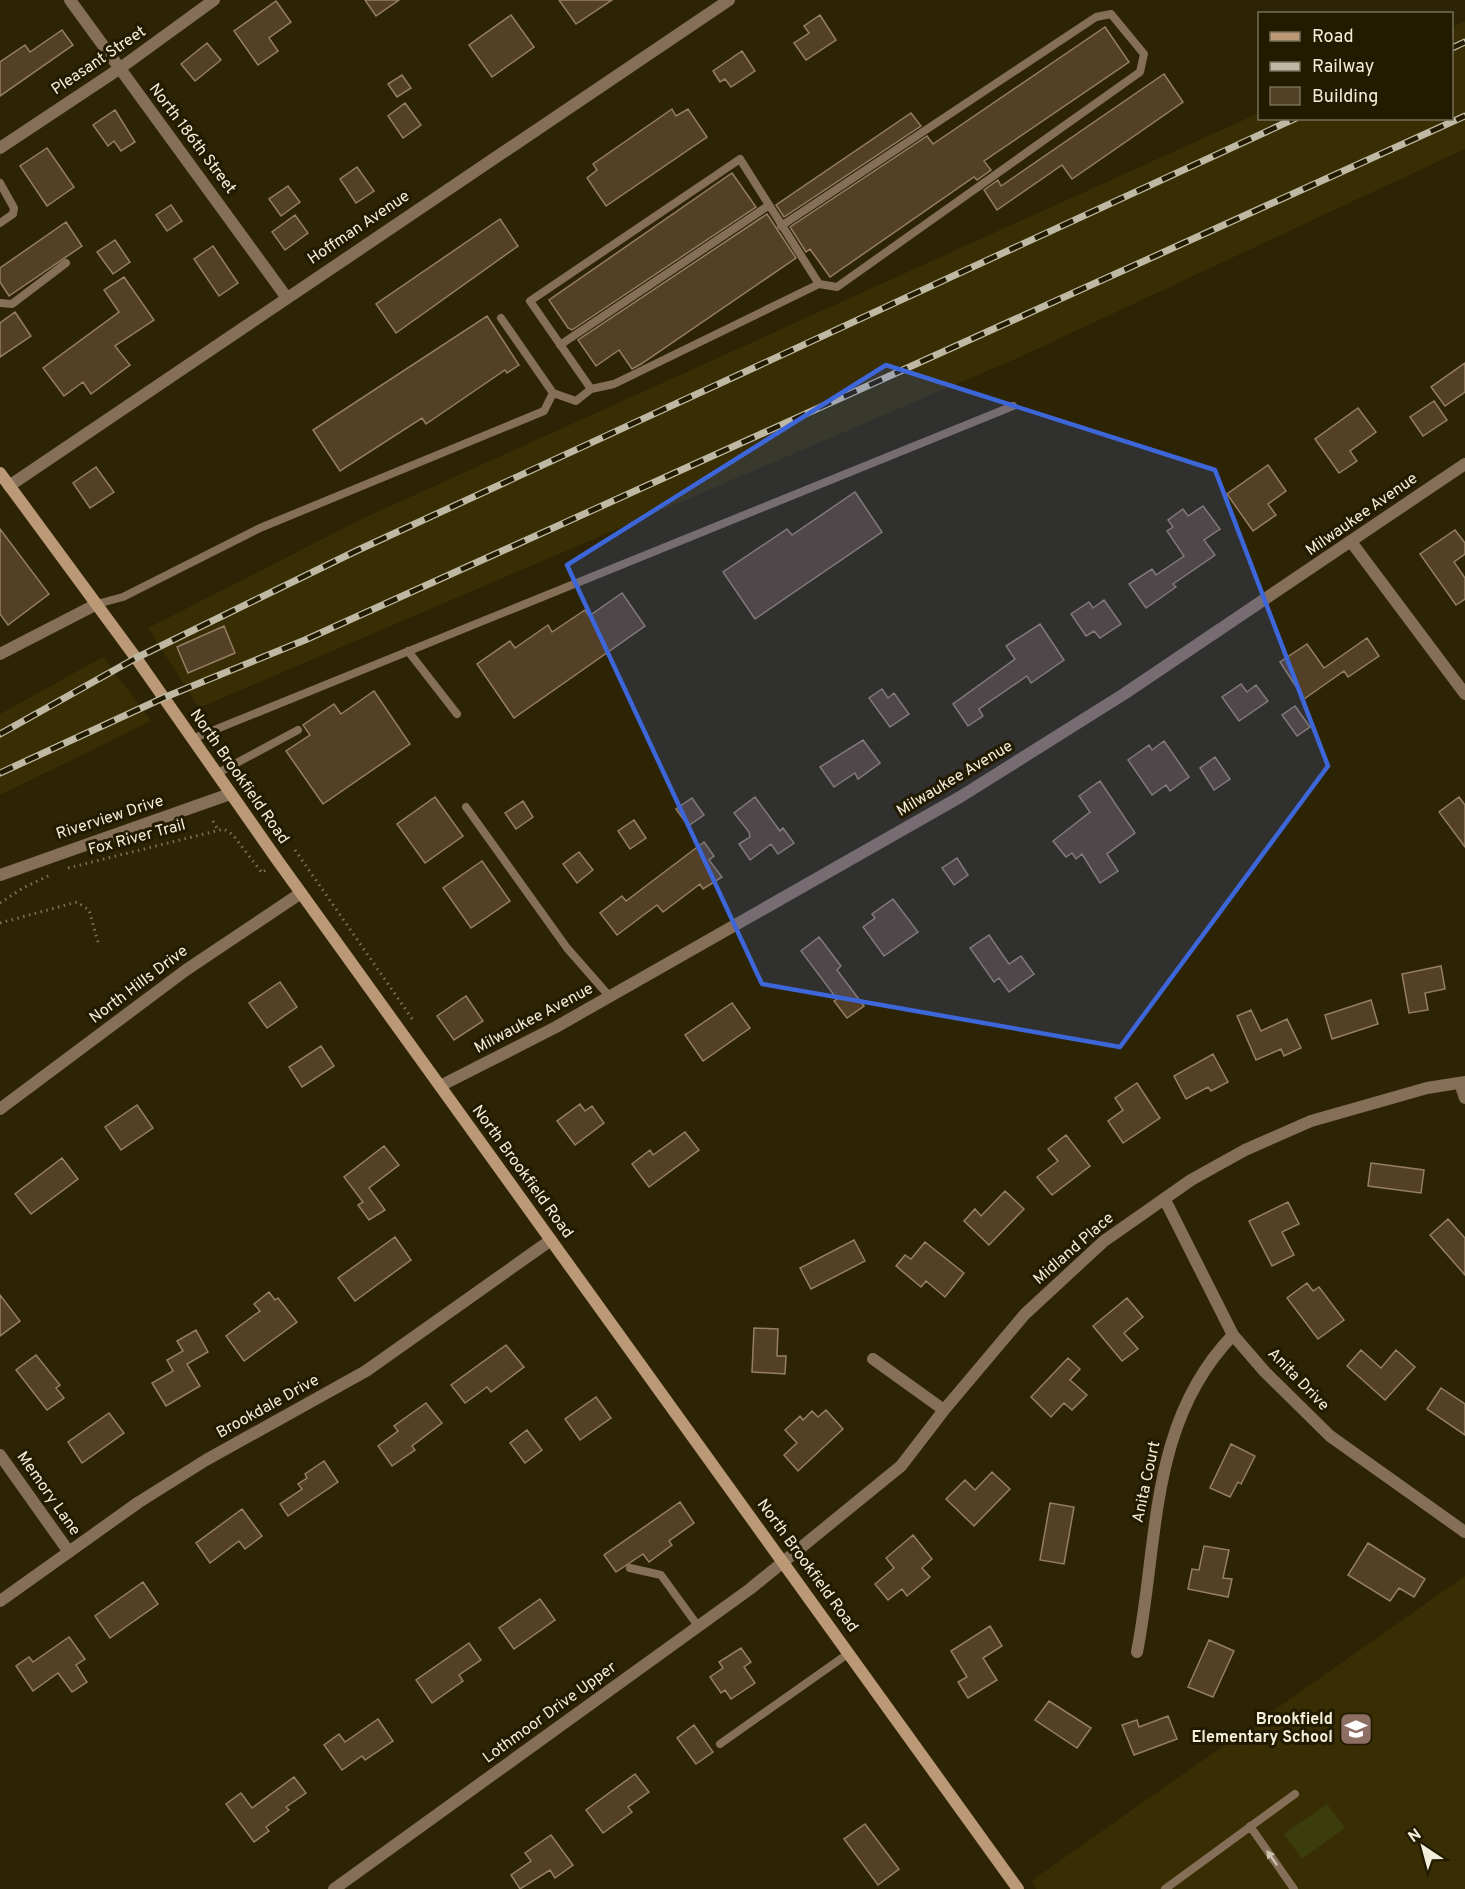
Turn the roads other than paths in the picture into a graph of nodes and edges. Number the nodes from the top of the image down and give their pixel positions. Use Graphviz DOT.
graph roads {
  1 [pos="70,0"];
  2 [pos="214,0"];
  3 [pos="729,0"];
  4 [pos="119,69"];
  5 [pos="0,148"];
  6 [pos="0,183"];
  7 [pos="768,206"];
  8 [pos="0,223"];
  9 [pos="781,226"];
  10 [pos="66,263"];
  11 [pos="819,284"];
  12 [pos="287,298"];
  13 [pos="0,303"];
  14 [pos="501,318"];
  15 [pos="560,345"];
  16 [pos="591,389"];
  17 [pos="553,393"];
  18 [pos="1012,406"];
  19 [pos="1465,464"];
  20 [pos="0,473"];
  21 [pos="9,486"];
  22 [pos="1352,543"];
  23 [pos="97,604"];
  24 [pos="408,651"];
  25 [pos="0,654"];
  26 [pos="1465,694"];
  27 [pos="457,714"];
  28 [pos="298,730"];
  29 [pos="192,739"];
  30 [pos="216,774"];
  31 [pos="230,794"];
  32 [pos="466,807"];
  33 [pos="0,875"];
  34 [pos="301,893"];
  35 [pos="610,997"];
  36 [pos="1462,1082"];
  37 [pos="440,1086"];
  38 [pos="1465,1098"];
  39 [pos="0,1109"];
  40 [pos="1165,1200"];
  41 [pos="551,1240"];
  42 [pos="1233,1335"];
  43 [pos="873,1359"];
  44 [pos="944,1410"];
  45 [pos="0,1455"];
  46 [pos="1465,1532"];
  47 [pos="69,1552"];
  48 [pos="783,1560"];
  49 [pos="630,1568"];
  50 [pos="0,1601"];
  51 [pos="698,1626"];
  52 [pos="1137,1652"];
  53 [pos="849,1653"];
  54 [pos="720,1744"];
  55 [pos="1294,1794"];
  56 [pos="1250,1826"];
  57 [pos="334,1889"];
  58 [pos="1018,1889"];
  59 [pos="1165,1889"];
  60 [pos="1294,1889"];
  1 -- 4 [label="street, North 186th Street"];
  2 -- 4 [label="street, Pleasant Street"];
  3 -- 12 [label="street, Hoffman Avenue"];
  4 -- 5 [label="street, Pleasant Street"];
  4 -- 12 [label="street, North 186th Street"];
  6 -- 8 [label="lane"];
  7 -- 9 [label="lane"];
  7 -- 15 [label="lane"];
  7 -- 15 [label="lane"];
  9 -- 11 [label="lane"];
  9 -- 11 [label="lane"];
  10 -- 13 [label="lane"];
  11 -- 16 [label="lane"];
  12 -- 21 [label="street, Hoffman Avenue"];
  14 -- 17 [label="lane"];
  15 -- 16 [label="lane"];
  16 -- 17 [label="lane"];
  17 -- 23 [label="lane"];
  18 -- 24 [label="lane"];
  19 -- 22 [label="street, Milwaukee Avenue"];
  20 -- 21 [label="street, North Brookfield Road"];
  21 -- 23 [label="street, North Brookfield Road"];
  22 -- 26 [label="street"];
  22 -- 35 [label="street, Milwaukee Avenue"];
  23 -- 25 [label="street"];
  23 -- 29 [label="street, North Brookfield Road"];
  24 -- 27 [label="lane"];
  24 -- 29 [label="lane"];
  28 -- 30 [label="lane"];
  29 -- 30 [label="street, North Brookfield Road"];
  30 -- 31 [label="street, North Brookfield Road"];
  31 -- 33 [label="street, Riverview Drive"];
  31 -- 34 [label="street, North Brookfield Road"];
  32 -- 35 [label="lane"];
  34 -- 37 [label="street, North Brookfield Road"];
  34 -- 39 [label="street, North Hills Drive"];
  35 -- 37 [label="street, Milwaukee Avenue"];
  36 -- 38 [label="street"];
  36 -- 40 [label="street, Midland Place"];
  37 -- 41 [label="street, North Brookfield Road"];
  40 -- 42 [label="street, Anita Drive"];
  40 -- 44 [label="street, Midland Place"];
  41 -- 47 [label="street, Brookdale Drive"];
  41 -- 48 [label="street, North Brookfield Road"];
  42 -- 46 [label="street, Anita Drive"];
  42 -- 52 [label="street, Anita Court"];
  43 -- 44 [label="street"];
  44 -- 48 [label="street, Midland Place"];
  45 -- 47 [label="street, Memory Lane"];
  47 -- 50 [label="street, Brookdale Drive"];
  48 -- 51 [label="street, Lothmoor Drive Upper"];
  48 -- 53 [label="street, North Brookfield Road"];
  49 -- 51 [label="lane"];
  51 -- 57 [label="street, Lothmoor Drive Upper"];
  53 -- 54 [label="lane"];
  53 -- 58 [label="street, North Brookfield Road"];
  55 -- 56 [label="lane"];
  56 -- 59 [label="lane"];
  60 -- 56 [label="lane, one-way"];
}
